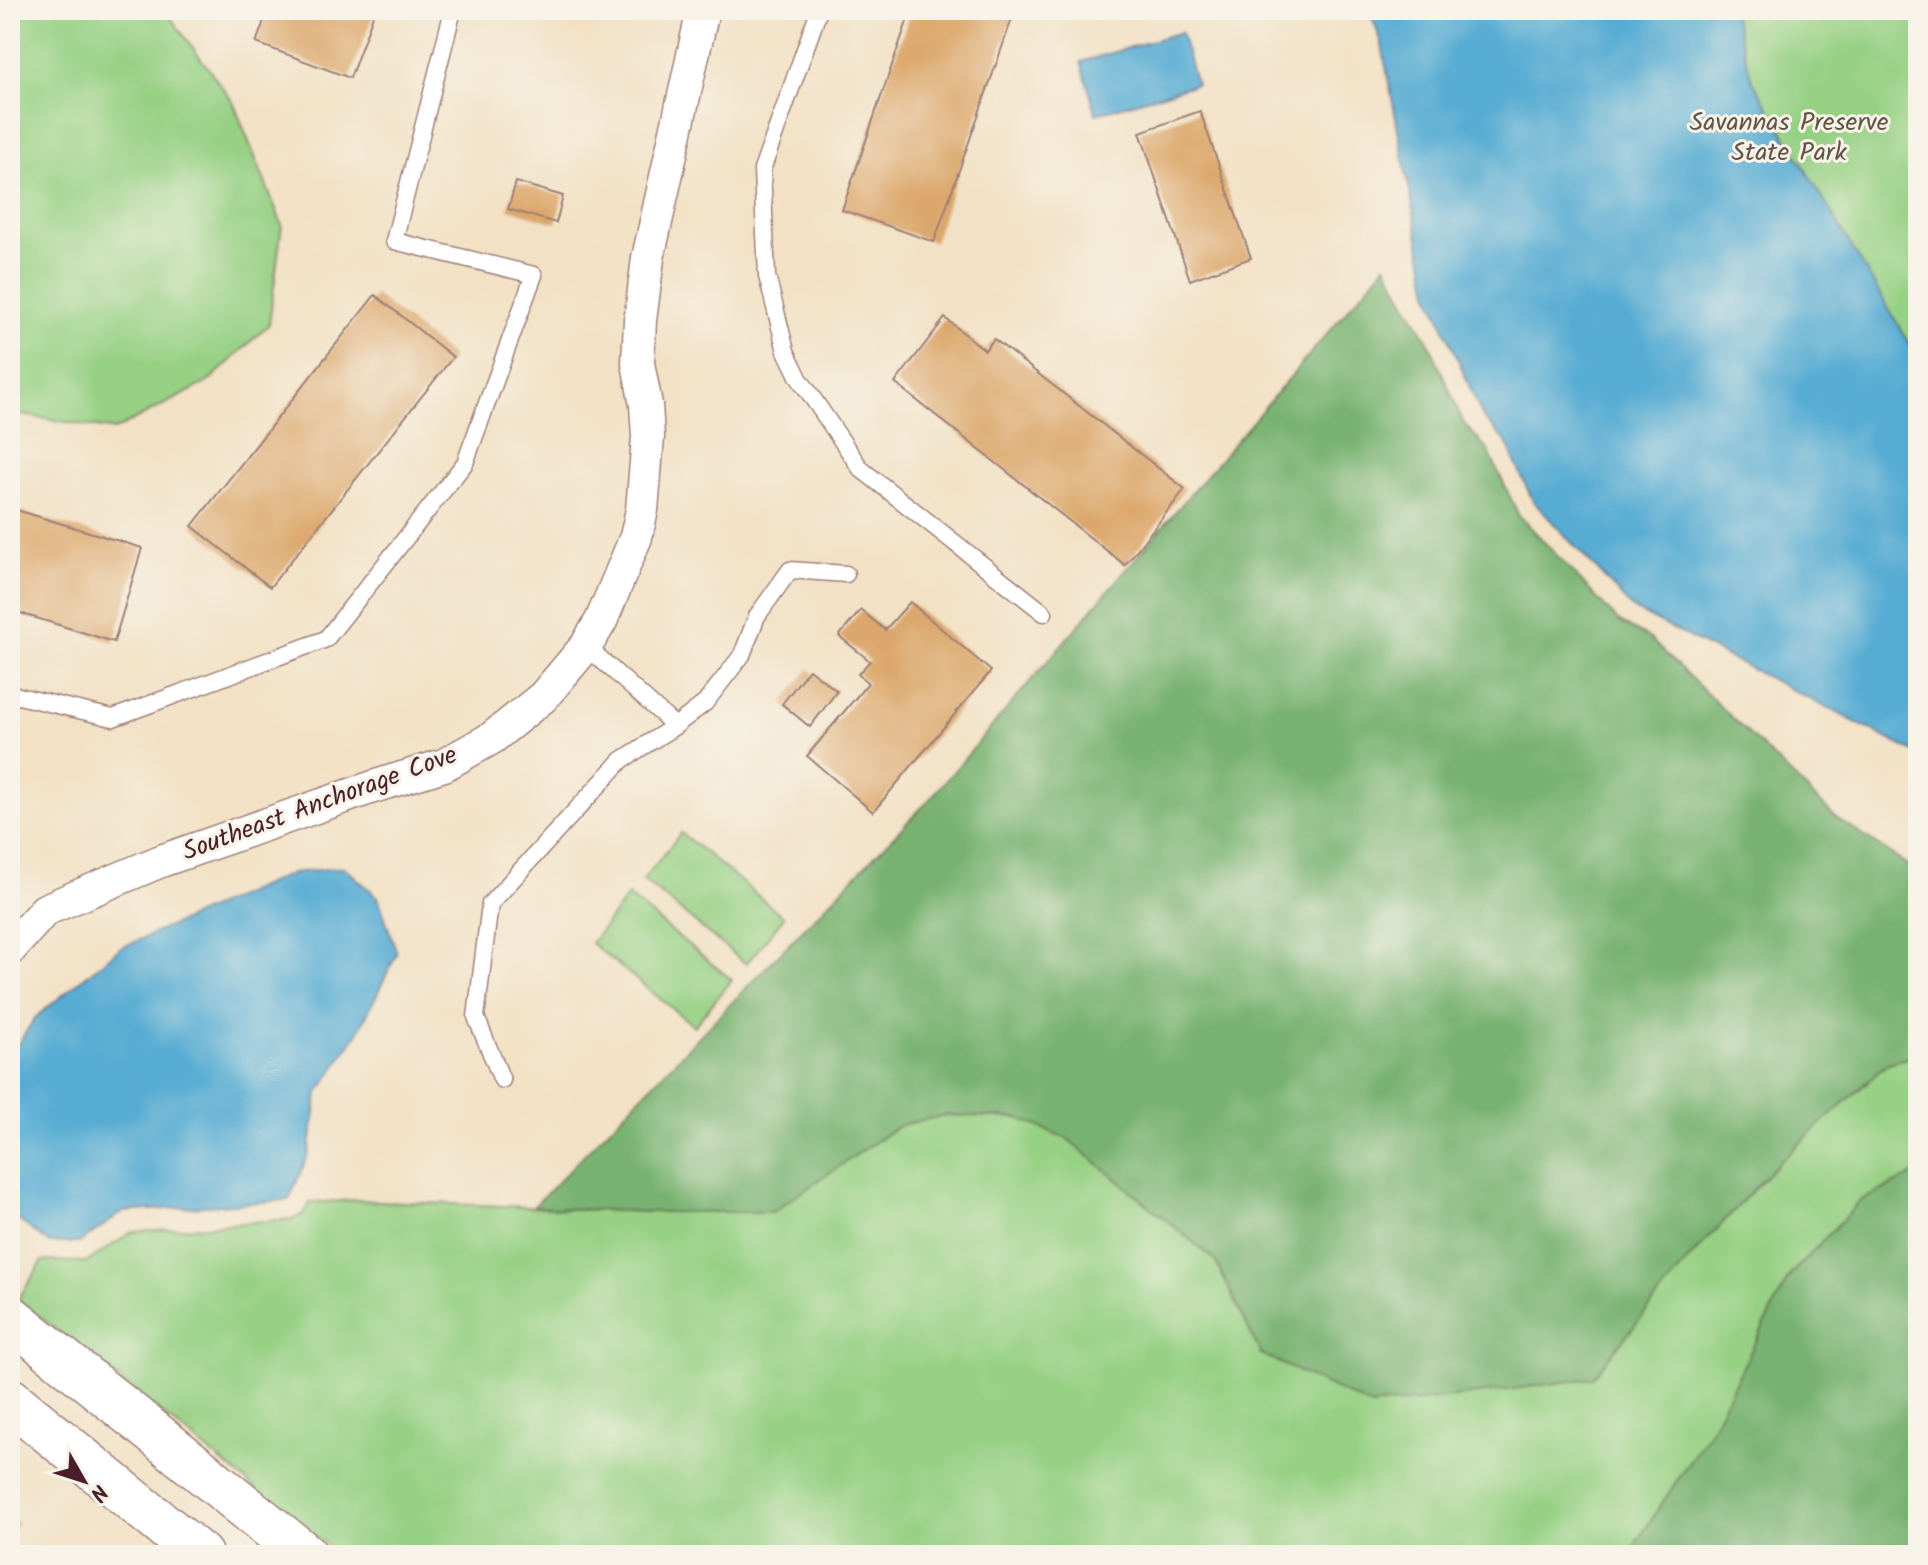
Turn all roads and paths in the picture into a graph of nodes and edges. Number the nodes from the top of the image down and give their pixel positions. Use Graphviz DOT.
graph roads {
  1 [pos="453,10"];
  2 [pos="703,10"];
  3 [pos="819,10"];
  4 [pos="846,574"];
  5 [pos="1044,613"];
  6 [pos="586,646"];
  7 [pos="10,694"];
  8 [pos="675,726"];
  9 [pos="10,910"];
  10 [pos="45,910"];
  11 [pos="10,949"];
  12 [pos="502,1080"];
  13 [pos="10,1317"];
  14 [pos="10,1400"];
  15 [pos="200,1555"];
  16 [pos="305,1555"];
  1 -- 7 [label="lane"];
  2 -- 6 [label="street, Southeast Anchorage Cove"];
  3 -- 5 [label="lane"];
  4 -- 8 [label="lane"];
  6 -- 8 [label="lane"];
  6 -- 10 [label="street, Southeast Anchorage Cove"];
  8 -- 12 [label="lane"];
  9 -- 10 [label="street"];
  10 -- 11 [label="street, Southeast Anchorage Cove"];
  13 -- 16 [label="street"];
  14 -- 15 [label="street"];
}
